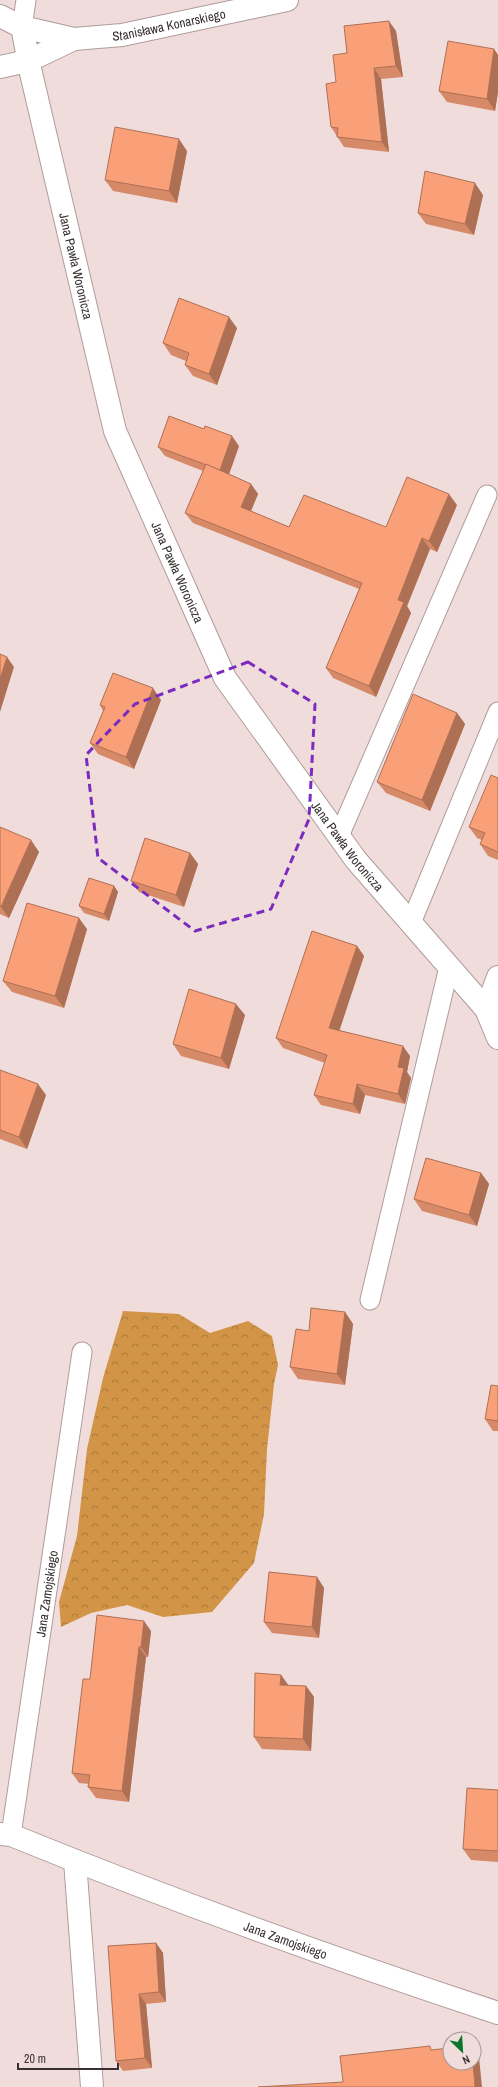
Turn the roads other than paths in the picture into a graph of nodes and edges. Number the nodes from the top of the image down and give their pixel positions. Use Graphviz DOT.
graph roads {
  1 [pos="26,0"];
  2 [pos="287,0"];
  3 [pos="0,16"];
  4 [pos="22,27"];
  5 [pos="74,39"];
  6 [pos="28,61"];
  7 [pos="0,67"];
  8 [pos="487,495"];
  9 [pos="498,712"];
  10 [pos="339,836"];
  11 [pos="411,923"];
  12 [pos="450,967"];
  13 [pos="498,977"];
  14 [pos="486,1009"];
  15 [pos="498,1038"];
  16 [pos="370,1300"];
  17 [pos="82,1352"];
  18 [pos="5,1835"];
  19 [pos="75,1861"];
  20 [pos="498,2014"];
  21 [pos="92,2087"];
  1 -- 4 [label="lane"];
  2 -- 5 [label="street, Stanisława Konarskiego"];
  3 -- 4 [label="street, Stanisława Konarskiego"];
  4 -- 5 [label="street, Stanisława Konarskiego"];
  4 -- 6 [label="street, Jana Pawła Woronicza"];
  5 -- 6 [label="street, Stanisława Konarskiego"];
  6 -- 7 [label="street, Stanisława Konarskiego"];
  6 -- 10 [label="street, Jana Pawła Woronicza"];
  8 -- 10 [label="lane"];
  9 -- 11 [label="lane"];
  10 -- 11 [label="street, Jana Pawła Woronicza"];
  11 -- 12 [label="street, Jana Pawła Woronicza"];
  12 -- 14 [label="street, Jana Pawła Woronicza"];
  12 -- 16 [label="lane"];
  13 -- 14 [label="street"];
  14 -- 15 [label="street, Jana Pawła Woronicza"];
  17 -- 18 [label="lane, Jana Zamojskiego"];
  18 -- 19 [label="street, Jana Zamojskiego"];
  19 -- 20 [label="street, Jana Zamojskiego"];
  19 -- 21 [label="street"];
}
